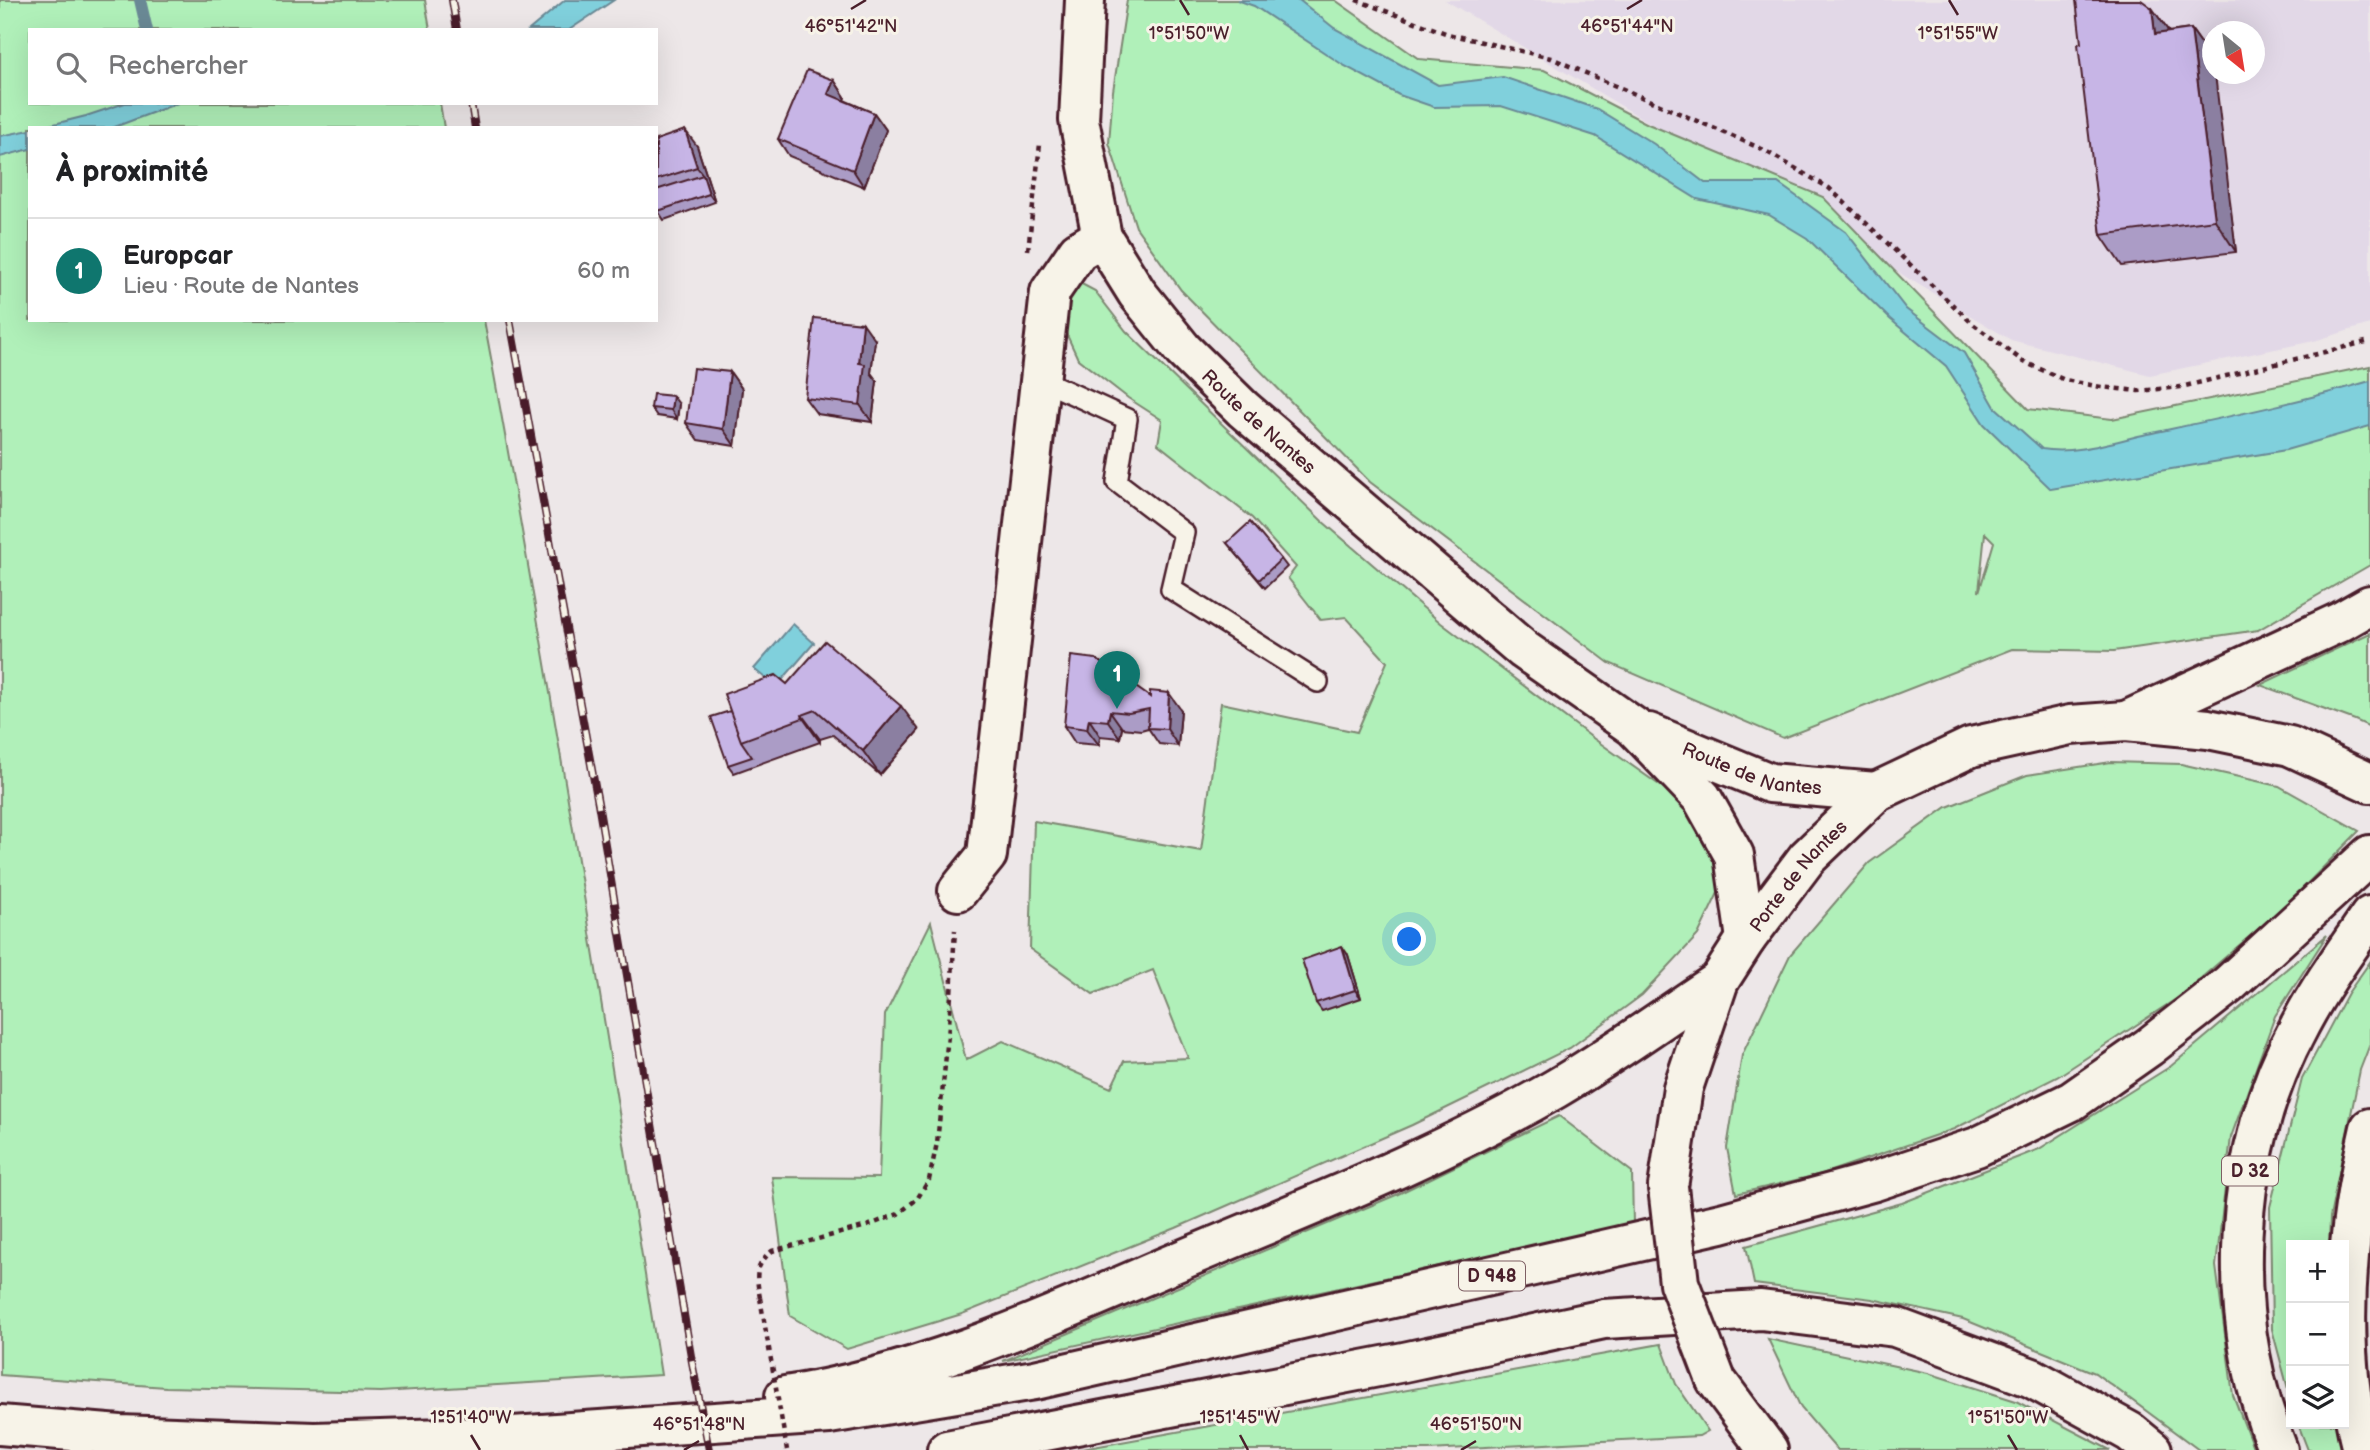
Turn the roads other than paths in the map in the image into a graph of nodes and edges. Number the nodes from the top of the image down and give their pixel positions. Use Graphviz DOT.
graph roads {
  1 [pos="1085,0"];
  2 [pos="1102,237"];
  3 [pos="1042,380"];
  4 [pos="2370,605"];
  5 [pos="1318,682"];
  6 [pos="2126,721"];
  7 [pos="1634,727"];
  8 [pos="2369,782"];
  9 [pos="1876,792"];
  10 [pos="2370,855"];
  11 [pos="958,891"];
  12 [pos="2370,916"];
  13 [pos="1746,939"];
  14 [pos="1719,981"];
  15 [pos="2370,1128"];
  16 [pos="0,1425"];
  17 [pos="513,1436"];
  18 [pos="947,1450"];
  19 [pos="1768,1450"];
  20 [pos="2152,1450"];
  21 [pos="2278,1450"];
  22 [pos="2362,1450"];
  1 -- 2 [label="main road, Route de Nantes"];
  2 -- 3 [label="main road"];
  2 -- 7 [label="main road, Route de Nantes"];
  3 -- 5 [label="lane"];
  3 -- 11 [label="main road"];
  4 -- 6 [label="main road"];
  6 -- 8 [label="main road, Porte de Nantes"];
  6 -- 9 [label="main road, Porte de Nantes"];
  7 -- 9 [label="main road, Route de Nantes"];
  7 -- 13 [label="main road, Route de Nantes"];
  9 -- 13 [label="main road, Porte de Nantes"];
  10 -- 17 [label="main road, D 948"];
  12 -- 21 [label="main road, D 32"];
  13 -- 14 [label="main road, Porte de Nantes"];
  14 -- 17 [label="main road"];
  14 -- 19 [label="main road, Porte de Nantes, bridge"];
  15 -- 22 [label="main road"];
  16 -- 17 [label="main road, D 948"];
  18 -- 20 [label="main road"];
}
